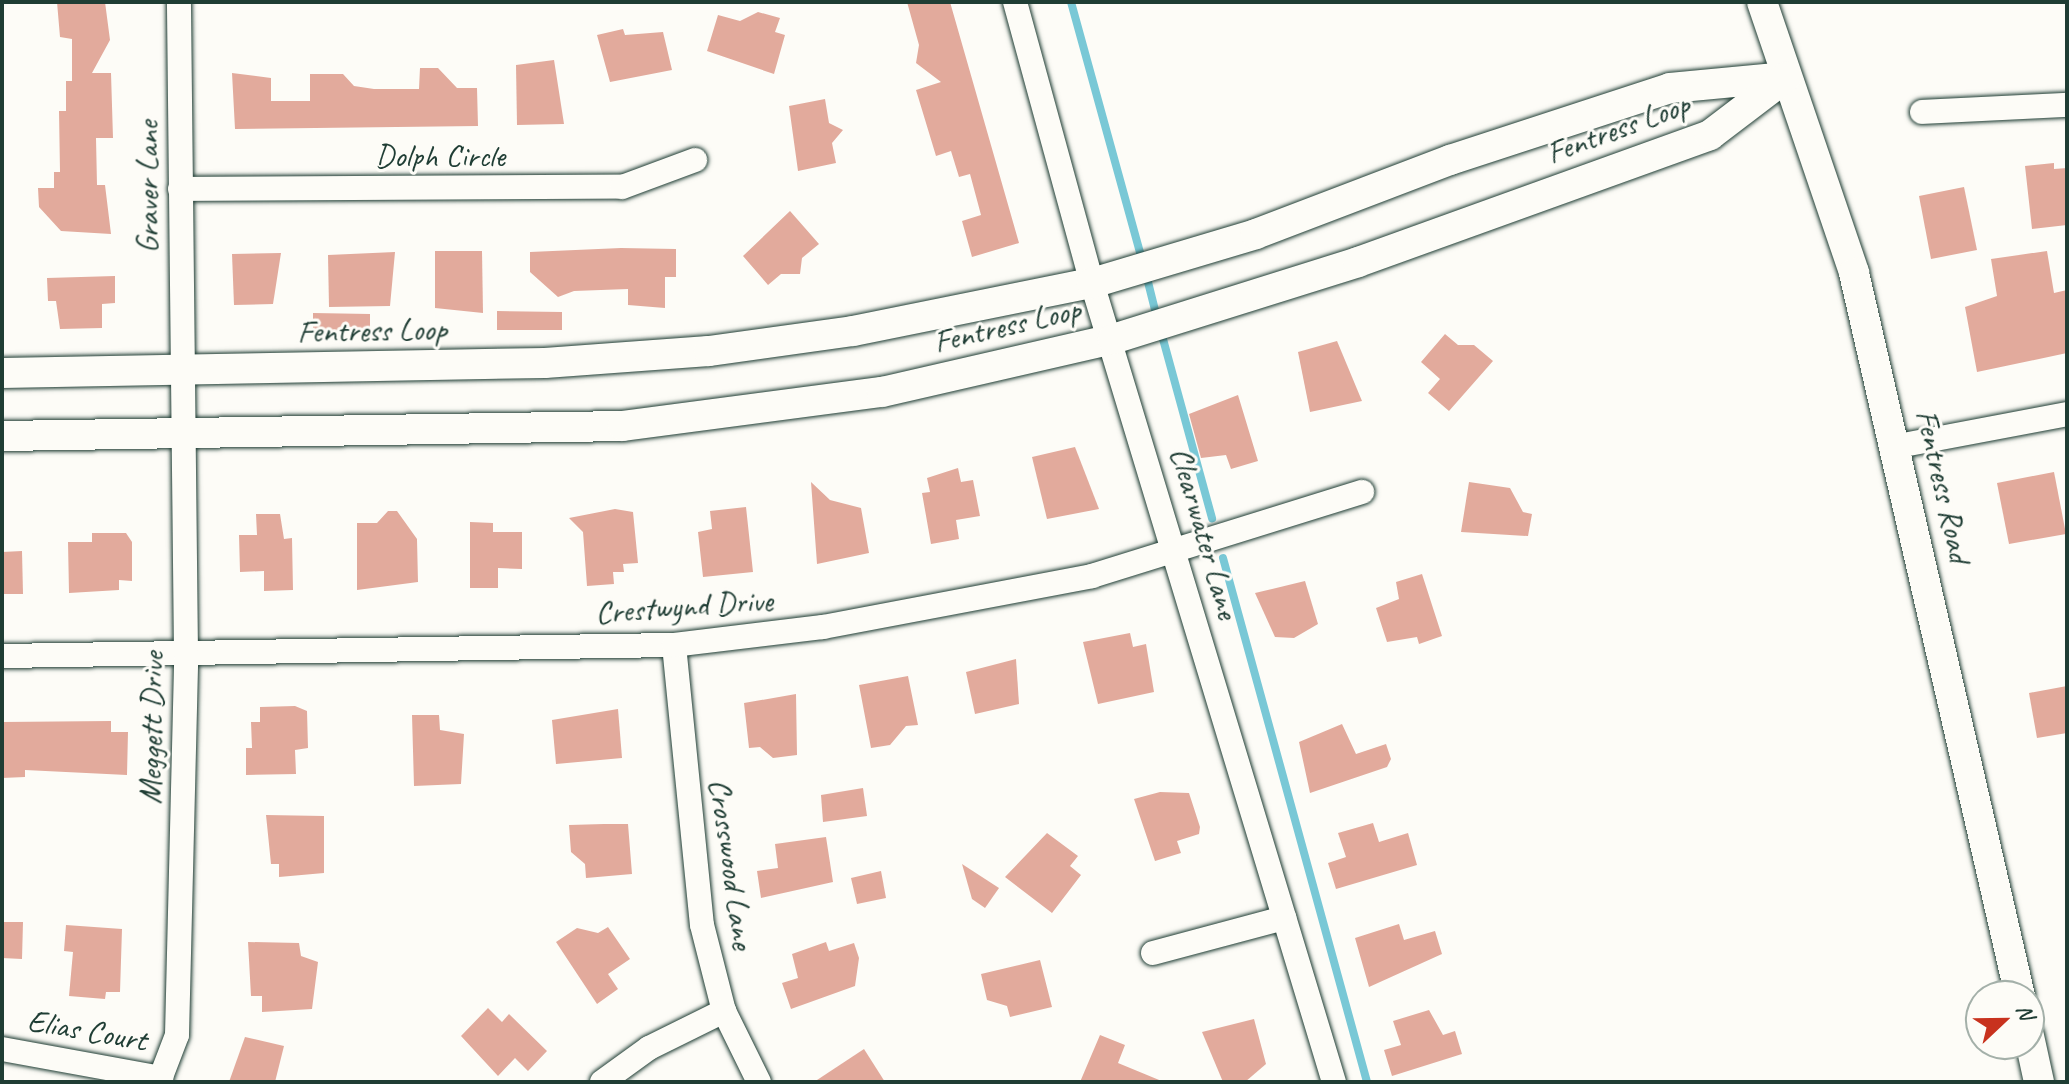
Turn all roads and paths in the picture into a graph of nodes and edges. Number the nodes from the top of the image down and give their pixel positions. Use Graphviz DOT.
graph roads {
  1 [pos="179,2"];
  2 [pos="1015,2"];
  3 [pos="1762,2"];
  4 [pos="1786,77"];
  5 [pos="2067,105"];
  6 [pos="1922,112"];
  7 [pos="695,160"];
  8 [pos="180,189"];
  9 [pos="1092,283"];
  10 [pos="1113,339"];
  11 [pos="181,371"];
  12 [pos="2,373"];
  13 [pos="2067,414"];
  14 [pos="182,434"];
  15 [pos="2,436"];
  16 [pos="1898,446"];
  17 [pos="1362,492"];
  18 [pos="1177,551"];
  19 [pos="674,645"];
  20 [pos="186,654"];
  21 [pos="2,656"];
  22 [pos="1284,918"];
  23 [pos="1153,953"];
  24 [pos="2016,980"];
  25 [pos="724,1011"];
  26 [pos="2,1049"];
  27 [pos="2034,1060"];
  28 [pos="160,1080"];
  29 [pos="602,1082"];
  30 [pos="759,1082"];
  31 [pos="1334,1082"];
  32 [pos="2039,1082"];
  1 -- 8 [label="street, Graver Lane"];
  2 -- 9 [label="street, Clearwater Lane"];
  3 -- 4 [label="street, Fentress Road"];
  4 -- 9 [label="street, Fentress Loop"];
  4 -- 10 [label="street, Fentress Loop"];
  4 -- 16 [label="street, Fentress Road"];
  5 -- 6 [label="street"];
  7 -- 8 [label="street, Dolph Circle"];
  8 -- 11 [label="street, Graver Lane"];
  9 -- 10 [label="street, Clearwater Lane"];
  9 -- 11 [label="street, Fentress Loop"];
  10 -- 14 [label="street, Fentress Loop"];
  10 -- 18 [label="street, Clearwater Lane"];
  11 -- 12 [label="street, Fentress Loop"];
  11 -- 14 [label="street, Meggett Drive"];
  13 -- 16 [label="street"];
  14 -- 15 [label="street, Fentress Loop"];
  14 -- 20 [label="street, Meggett Drive"];
  16 -- 24 [label="street, Fentress Road"];
  17 -- 18 [label="street, Crestwynd Drive"];
  18 -- 19 [label="street, Crestwynd Drive"];
  18 -- 22 [label="street, Clearwater Lane"];
  19 -- 20 [label="street, Crestwynd Drive"];
  19 -- 25 [label="street, Crosswood Lane"];
  20 -- 21 [label="street"];
  20 -- 28 [label="street, Meggett Drive"];
  22 -- 23 [label="street"];
  22 -- 31 [label="street, Clearwater Lane"];
  25 -- 29 [label="street"];
  25 -- 30 [label="street, Crosswood Lane"];
  26 -- 28 [label="street, Elias Court"];
  27 -- 32 [label="street"];
}
